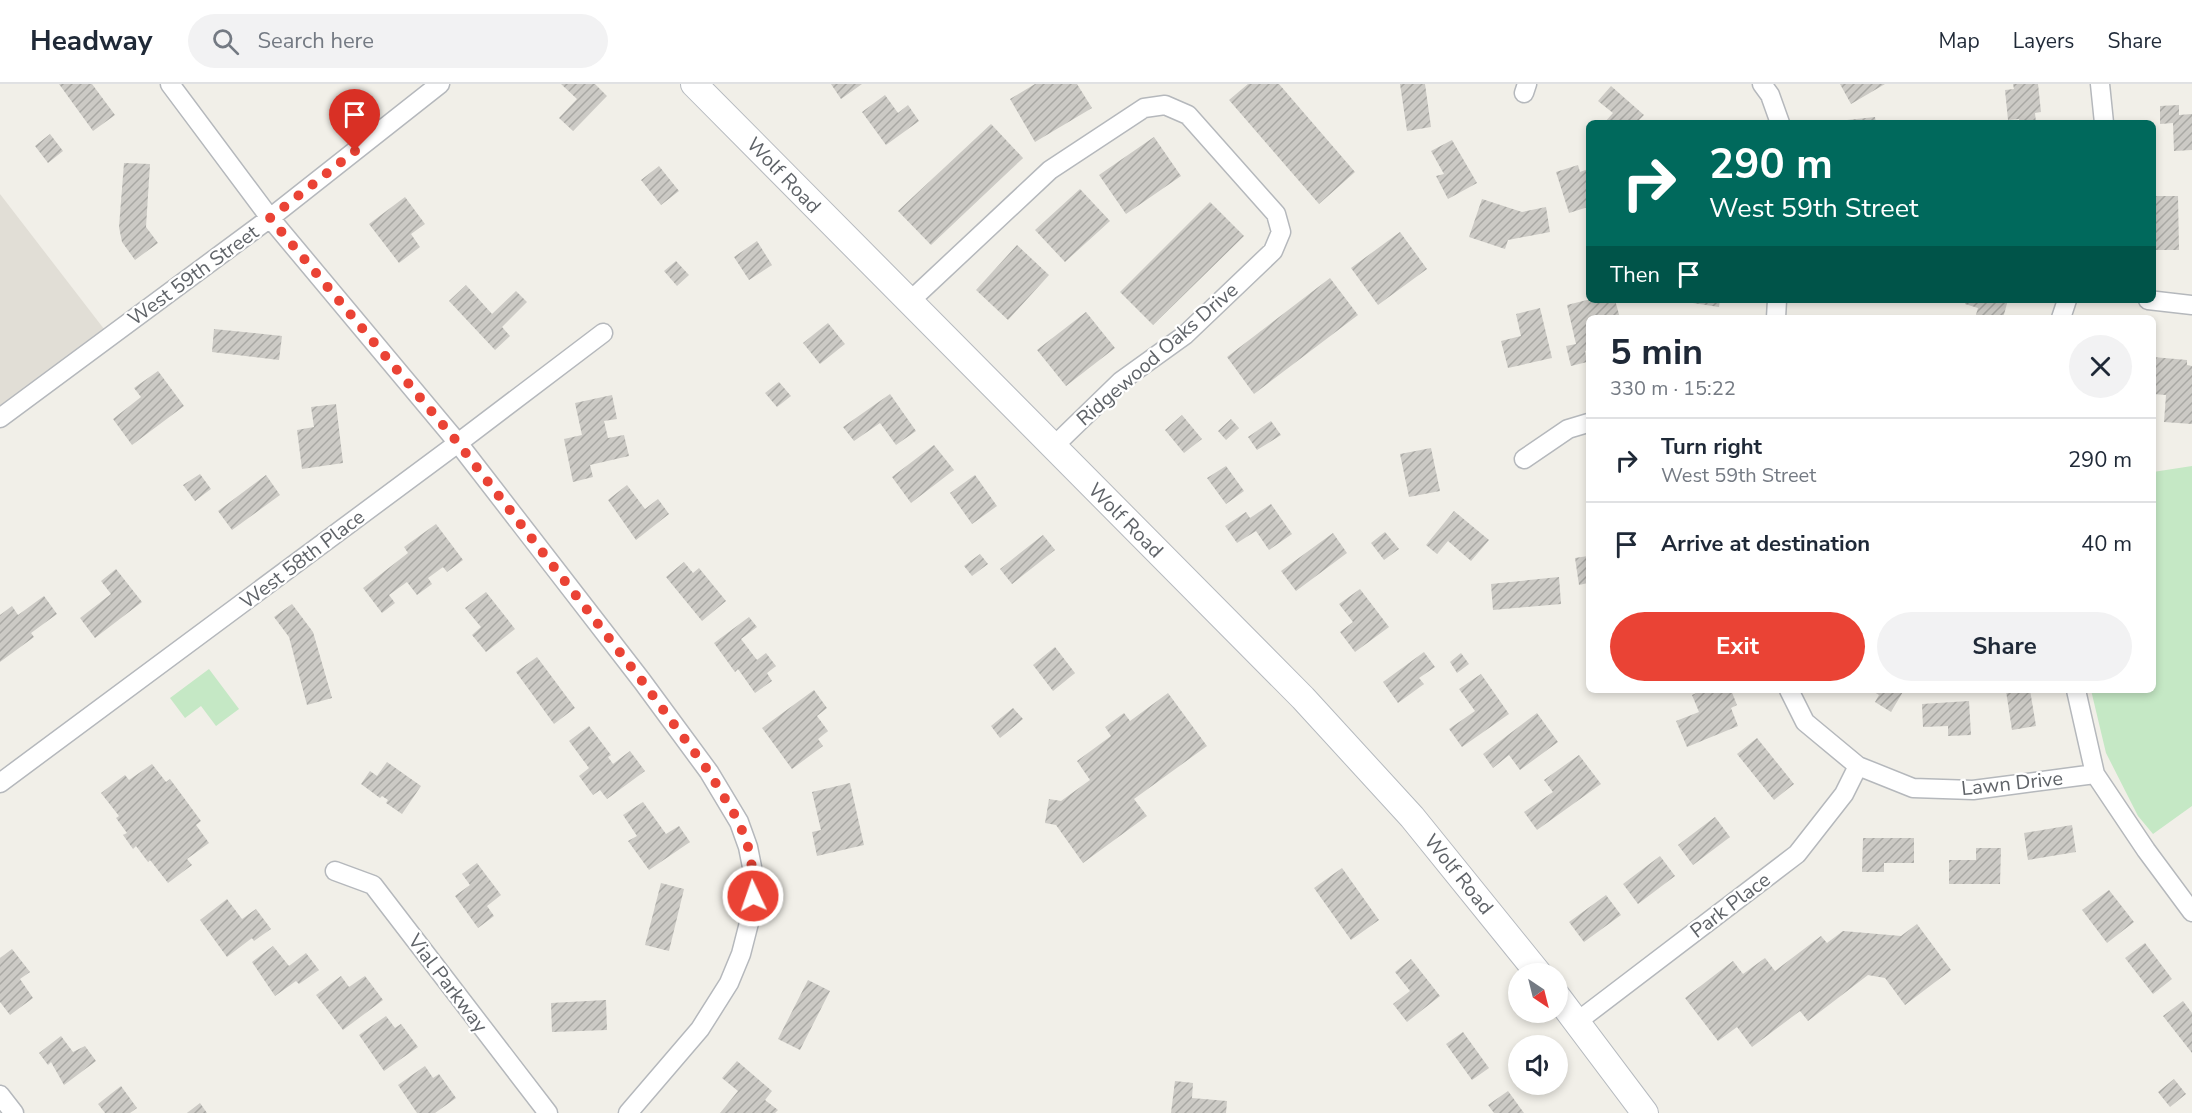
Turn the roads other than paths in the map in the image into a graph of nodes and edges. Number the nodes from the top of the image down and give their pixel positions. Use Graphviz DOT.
graph roads {
  1 [pos="170,84"];
  2 [pos="440,84"];
  3 [pos="694,84"];
  4 [pos="1762,84"];
  5 [pos="2100,84"];
  6 [pos="1779,120"];
  7 [pos="2104,120"];
  8 [pos="270,218"];
  9 [pos="2156,301"];
  10 [pos="909,302"];
  11 [pos="2192,304"];
  12 [pos="603,333"];
  13 [pos="0,418"];
  14 [pos="1586,424"];
  15 [pos="458,443"];
  16 [pos="1053,447"];
  17 [pos="1524,459"];
  18 [pos="1790,693"];
  19 [pos="2077,693"];
  20 [pos="1858,766"];
  21 [pos="2095,774"];
  22 [pos="0,783"];
  23 [pos="335,871"];
  24 [pos="2192,912"];
  25 [pos="1530,963"];
  26 [pos="1568,1009"];
  27 [pos="1578,1021"];
  28 [pos="0,1095"];
  29 [pos="14,1113"];
  30 [pos="548,1113"];
  31 [pos="628,1113"];
  32 [pos="1645,1113"];
  1 -- 8 [label="street"];
  2 -- 8 [label="street, West 59th Street"];
  3 -- 10 [label="main road, Wolf Road"];
  4 -- 6 [label="street"];
  5 -- 7 [label="street"];
  8 -- 13 [label="street, West 59th Street"];
  8 -- 15 [label="street"];
  9 -- 11 [label="street"];
  10 -- 16 [label="main road, Wolf Road"];
  10 -- 16 [label="street, Ridgewood Oaks Drive"];
  12 -- 15 [label="street, West 58th Place"];
  14 -- 17 [label="street"];
  15 -- 22 [label="street, West 58th Place"];
  15 -- 31 [label="street"];
  16 -- 25 [label="main road, Wolf Road"];
  18 -- 20 [label="street, Lawn Drive"];
  19 -- 21 [label="street"];
  20 -- 21 [label="street, Lawn Drive"];
  20 -- 27 [label="street, Park Place"];
  21 -- 24 [label="street"];
  23 -- 30 [label="street, Vial Parkway"];
  26 -- 27 [label="main road"];
  27 -- 32 [label="main road"];
  28 -- 29 [label="street"];
}
